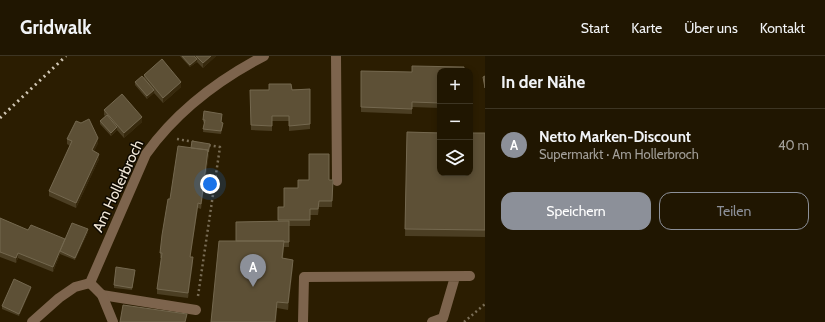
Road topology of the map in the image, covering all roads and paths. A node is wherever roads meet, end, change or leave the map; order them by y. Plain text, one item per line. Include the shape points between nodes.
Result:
1 (264, 56) edge
2 (336, 56) edge
3 (159, 136) junction
4 (197, 143) edge
5 (204, 144) edge
6 (337, 181) dead end
7 (470, 276) dead end
8 (455, 277) junction
9 (90, 283) junction
10 (102, 295) junction
11 (485, 304) edge
12 (196, 310) joint
13 (32, 322) edge
14 (113, 322) edge
15 (303, 322) edge
16 (432, 322) edge
17 (464, 322) edge

1 - 3 street, Am Hollerbroch via 214,86
2 - 6 street
3 - 4 path
3 - 9 street, Am Hollerbroch via 146,154
5 - 12 path via 220,147
7 - 8 street
8 - 15 street via 304,277
8 - 16 street via 443,318
9 - 10 street
9 - 13 street via 75,287
10 - 12 street
10 - 14 street
11 - 17 path

